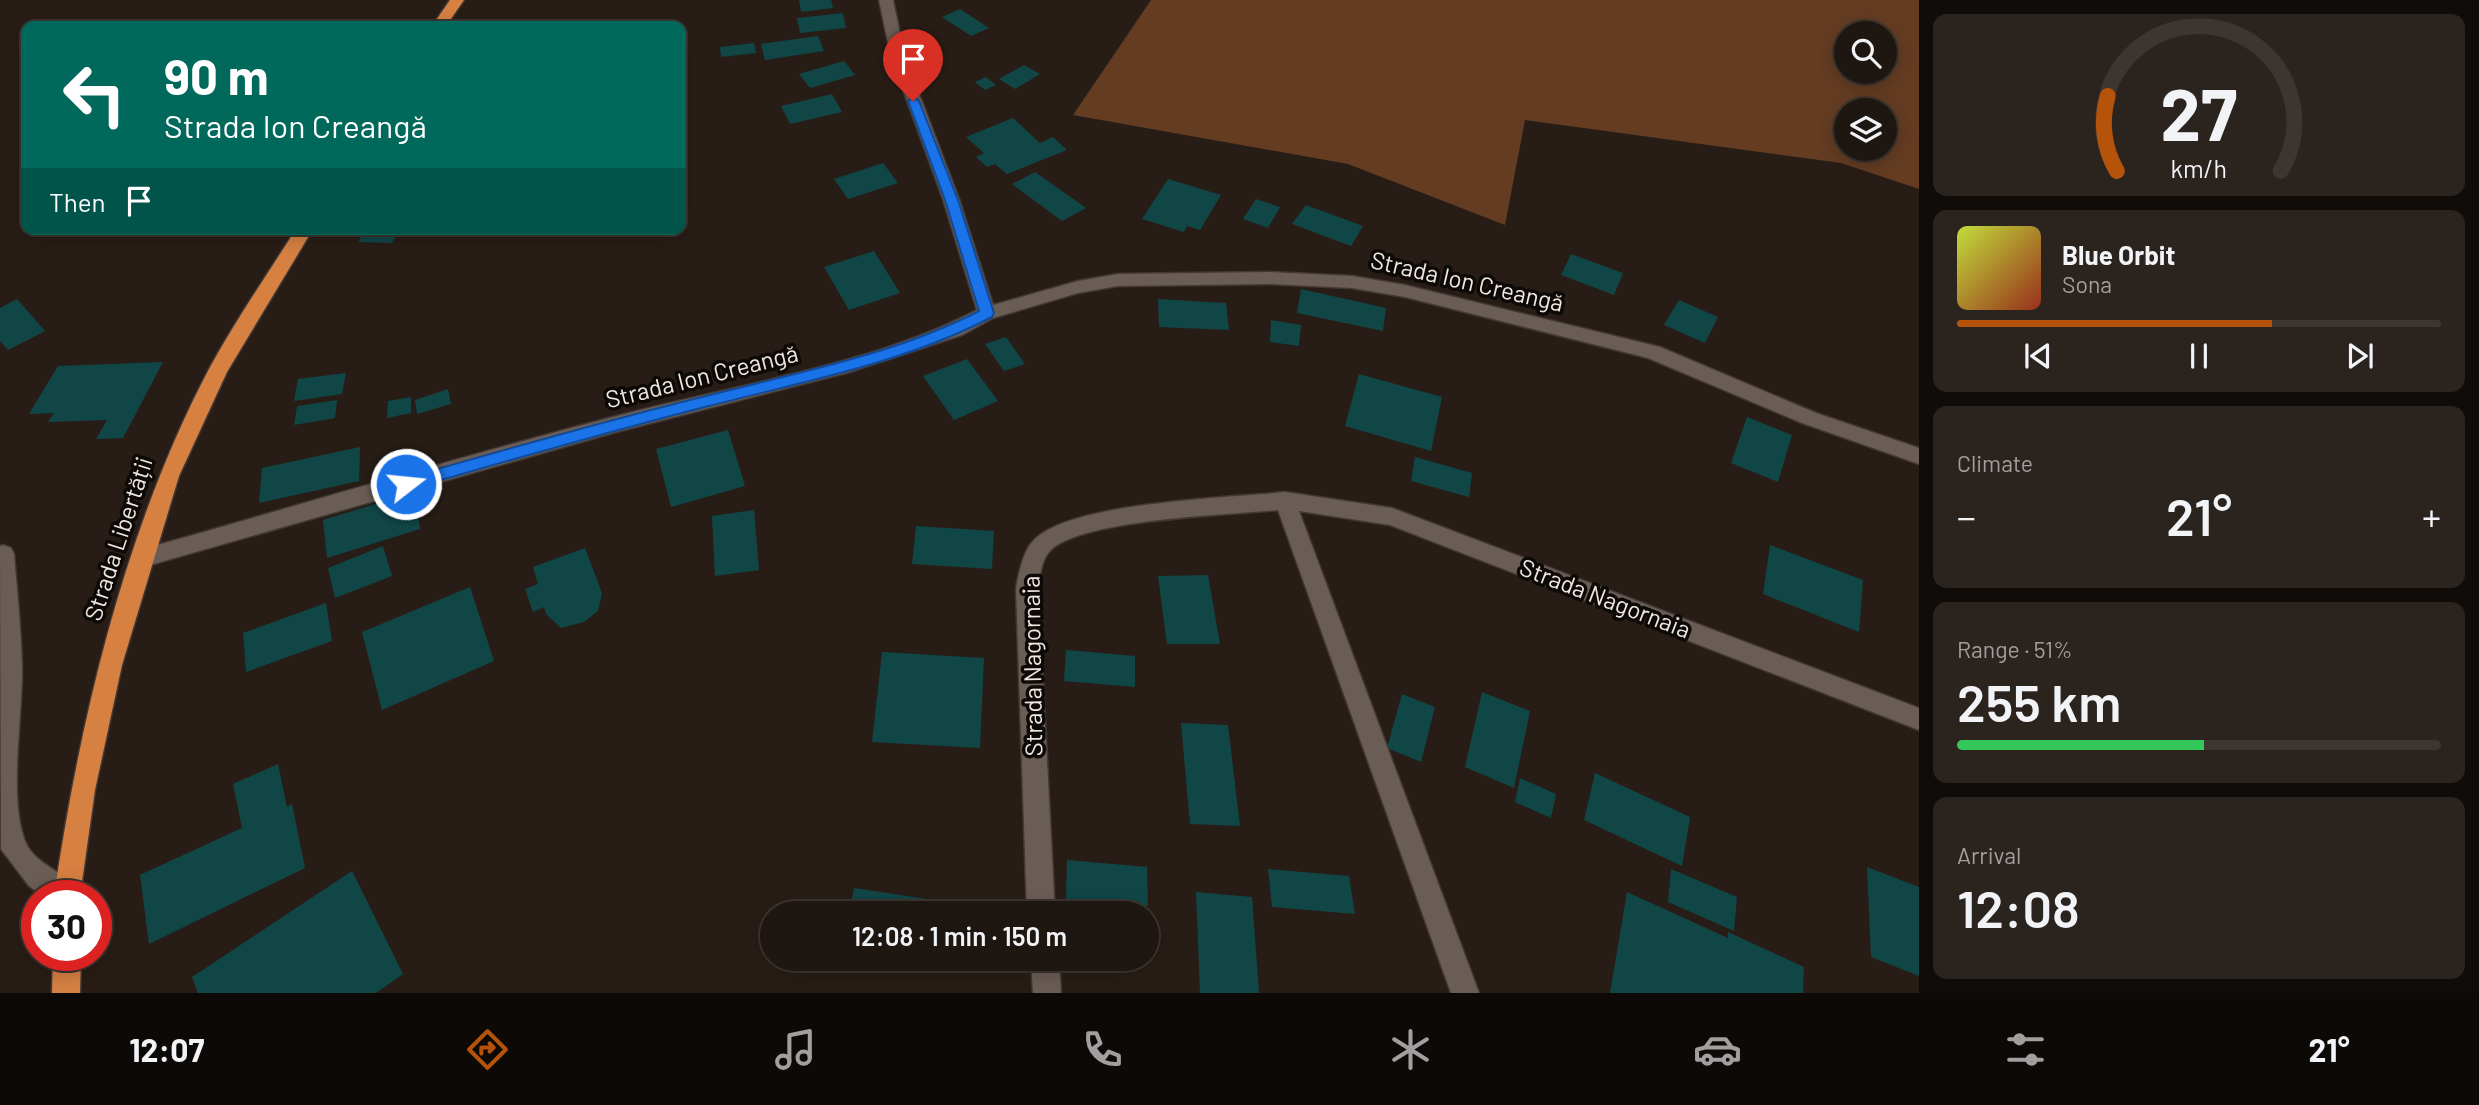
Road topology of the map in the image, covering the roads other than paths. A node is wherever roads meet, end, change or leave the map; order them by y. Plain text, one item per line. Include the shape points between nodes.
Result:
1 (457, 0) edge
2 (886, 0) edge
3 (442, 21) edge
4 (301, 235) edge
5 (987, 313) junction
6 (1919, 456) edge
7 (1285, 501) junction
8 (3, 554) dead end
9 (144, 558) junction
10 (1919, 719) edge
11 (43, 880) edge
12 (70, 880) edge
13 (1040, 901) edge
14 (66, 971) edge
15 (1046, 971) edge
16 (66, 993) edge
17 (1048, 993) edge
18 (1465, 993) edge

1 - 3 highway
2 - 5 street via 898,57
4 - 9 highway, Strada Libertății via 239,332 196,415 169,476
5 - 6 street, Strada Ion Creangă via 1118,280 1352,282 1478,307 1653,352 1809,418
5 - 9 street, Strada Ion Creangă via 955,330 846,366 616,424
7 - 10 street, Strada Nagornaia via 1392,517
7 - 13 street, Strada Nagornaia via 1097,520 1060,533 1041,546 1027,588
7 - 18 street
8 - 11 street via 10,666 6,809 14,849
9 - 12 highway, Strada Libertății via 92,741
14 - 16 highway
15 - 17 street

